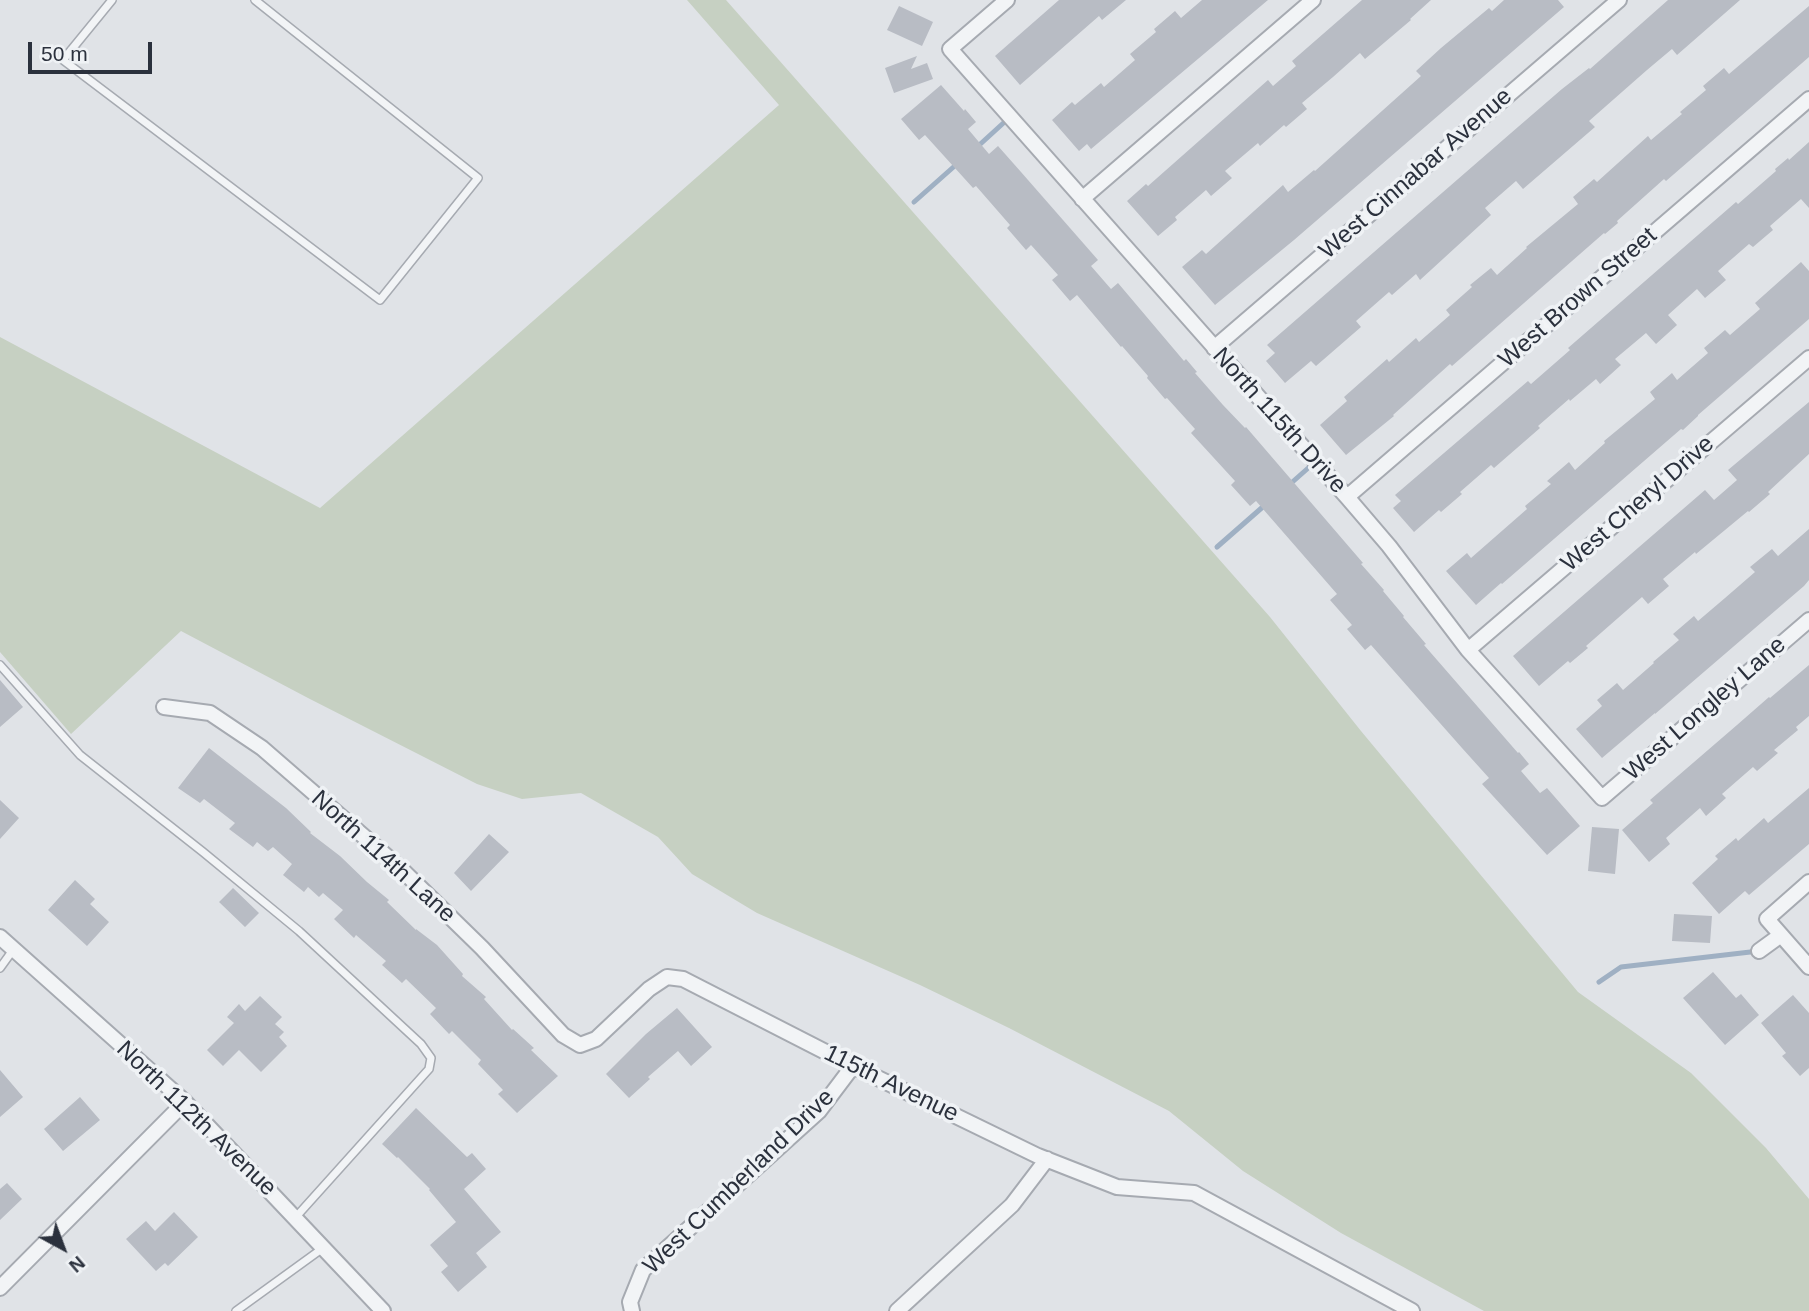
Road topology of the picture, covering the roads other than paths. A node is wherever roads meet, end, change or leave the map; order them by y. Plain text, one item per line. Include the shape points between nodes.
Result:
1 (113, 0) edge
2 (255, 0) edge
3 (1007, 0) edge
4 (1313, 0) edge
5 (1619, 0) edge
6 (1809, 99) edge
7 (1082, 199) junction
8 (1214, 348) junction
9 (1809, 358) edge
10 (1347, 497) junction
11 (1809, 620) edge
12 (1468, 650) junction
13 (0, 665) edge
14 (164, 707) dead end
15 (1602, 798) joint
16 (1809, 882) edge
17 (1781, 934) junction
18 (0, 937) edge
19 (13, 950) junction
20 (1759, 951) dead end
21 (1809, 967) edge
22 (0, 968) edge
23 (667, 977) joint
24 (853, 1066) junction
25 (185, 1102) junction
26 (1047, 1159) junction
27 (295, 1218) junction
28 (323, 1248) junction
29 (0, 1288) edge
30 (631, 1306) edge
31 (236, 1311) edge
32 (383, 1311) edge
33 (897, 1311) edge
34 (1412, 1311) edge

1 - 2 lane via 63,60 380,300 478,178
3 - 7 street, North 115th Drive via 950,49
4 - 7 street
5 - 8 street, West Cinnabar Avenue
6 - 10 street, West Brown Street
7 - 8 street, North 115th Drive
8 - 10 street, North 115th Drive
9 - 12 street, West Cheryl Drive
10 - 12 street, North 115th Drive
11 - 15 street, West Longley Lane
12 - 15 street, North 115th Drive
13 - 27 lane via 79,755 299,931 431,1058 429,1069
14 - 23 street, North 114th Lane via 210,713 262,748 399,866 563,1035 580,1045 596,1039
16 - 17 street via 1767,919
17 - 20 street
17 - 21 street
18 - 19 street, North 112th Avenue
19 - 22 lane
19 - 25 street, North 112th Avenue
23 - 24 street, 115th Avenue via 682,979
24 - 26 street, 115th Avenue
24 - 30 street, West Cumberland Drive via 819,1111 643,1270
25 - 27 street, North 112th Avenue
25 - 29 street
26 - 33 street via 1012,1205
26 - 34 street, 115th Avenue via 1117,1187 1194,1193
27 - 28 street, North 112th Avenue
28 - 31 lane
28 - 32 street, North 112th Avenue

